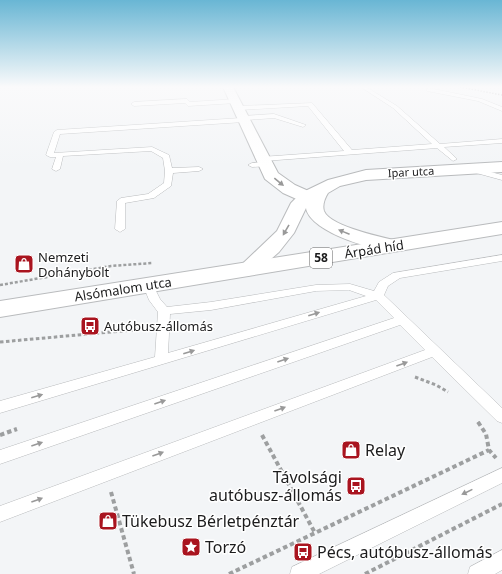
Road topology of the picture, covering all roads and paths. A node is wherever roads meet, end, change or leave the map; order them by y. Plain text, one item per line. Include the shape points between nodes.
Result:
1 (225, 114) edge
2 (242, 114) edge
3 (256, 114) edge
4 (318, 114) edge
5 (402, 114) edge
6 (304, 125) dead end
7 (502, 141) edge
8 (437, 146) junction
9 (350, 153) junction
10 (60, 154) junction
11 (453, 159) dead end
12 (261, 163) junction
13 (502, 167) edge
14 (56, 169) dead end
15 (199, 169) dead end
16 (471, 169) junction
17 (169, 171) junction
18 (502, 178) edge
19 (314, 193) junction
20 (502, 228) edge
21 (120, 229) dead end
22 (395, 246) junction
23 (502, 258) edge
24 (156, 262) dead end
25 (247, 270) junction
26 (0, 285) edge
27 (148, 285) junction
28 (378, 296) junction
29 (0, 309) edge
30 (164, 311) junction
31 (402, 320) junction
32 (435, 351) junction
33 (161, 361) junction
34 (0, 407) edge
35 (502, 417) edge
36 (261, 435) dead end
37 (488, 450) dead end
38 (0, 456) edge
39 (502, 475) edge
40 (110, 490) dead end
41 (502, 504) edge
42 (0, 514) edge
43 (314, 533) junction
44 (502, 559) edge
45 (134, 574) edge
46 (229, 574) edge
47 (299, 574) edge
48 (366, 574) edge
49 (477, 574) edge

1 - 10 lane via 57,132 50,155
2 - 12 street
3 - 6 lane
4 - 9 lane
5 - 8 lane
7 - 8 lane
8 - 9 lane
8 - 11 lane
9 - 12 lane
10 - 14 lane
10 - 17 lane via 152,149 166,157
12 -> 19 street via 282,185
13 - 16 street, Ipar utca
15 - 17 lane
16 - 18 lane
16 - 19 street, Ipar utca via 366,175 347,178
17 - 21 lane via 168,184 152,196 121,201
22 -> 19 street via 356,237 319,218 315,212
19 -> 25 street via 298,207 284,233 272,248
20 - 22 street, Árpád híd / 58
22 - 25 street, Árpád híd / 58
23 - 28 lane via 397,275 383,284
24 - 26 path via 111,266
25 - 27 street, Alsómalom utca / 58
27 - 29 street, Alsómalom utca / 58
27 - 30 lane
28 - 30 lane via 350,287 316,288 211,306
28 - 31 lane
33 -> 28 lane
30 - 33 lane
31 - 32 lane
38 -> 31 lane
32 - 35 lane
42 -> 32 lane
34 -> 33 lane
36 - 43 path
37 - 43 path
39 -> 47 lane
40 - 45 path
41 - 48 path
43 - 46 path
44 - 49 lane

